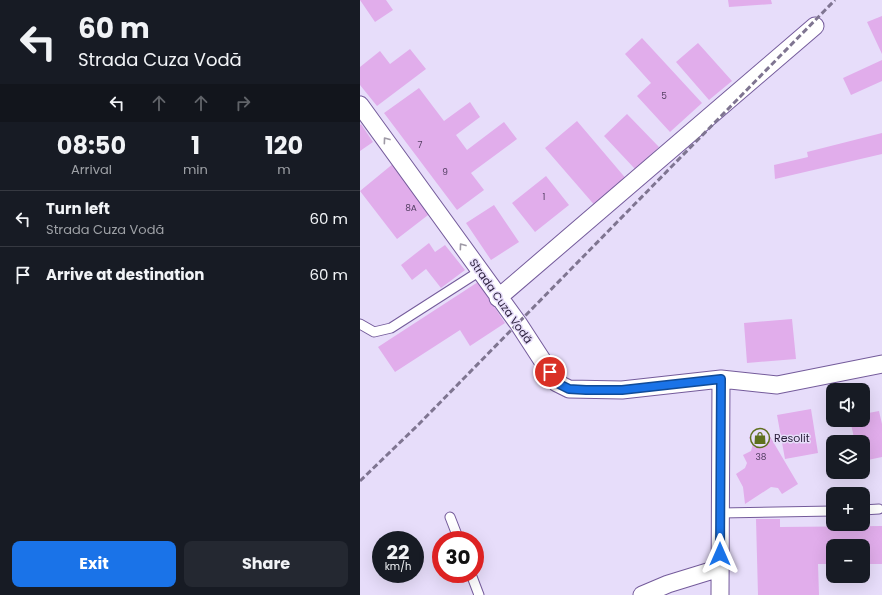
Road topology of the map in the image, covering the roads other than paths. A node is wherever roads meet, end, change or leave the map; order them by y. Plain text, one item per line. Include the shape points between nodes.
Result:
1 (815, 26) dead end
2 (360, 105) edge
3 (480, 271) junction
4 (498, 298) junction
5 (360, 324) edge
6 (882, 364) edge
7 (721, 379) junction
8 (870, 510) edge
9 (878, 510) dead end
10 (826, 511) edge
11 (720, 513) junction
12 (450, 517) dead end
13 (455, 531) edge
14 (720, 568) junction
15 (474, 583) edge
16 (479, 595) edge
17 (642, 595) edge
18 (720, 595) edge

1 - 4 street
3 -> 2 street, Strada Cuza Vodă
3 - 4 street, Strada Cuza Vodă
3 - 5 lane via 392,328 374,332
4 - 7 street, Strada Cuza Vodă via 557,383 569,389 622,390
6 - 7 street, Strada Cuza Vodă via 777,385
7 - 11 street
8 - 9 lane
10 - 11 lane
11 - 14 street
12 - 13 lane
14 - 17 street
14 - 18 street
15 - 16 lane

